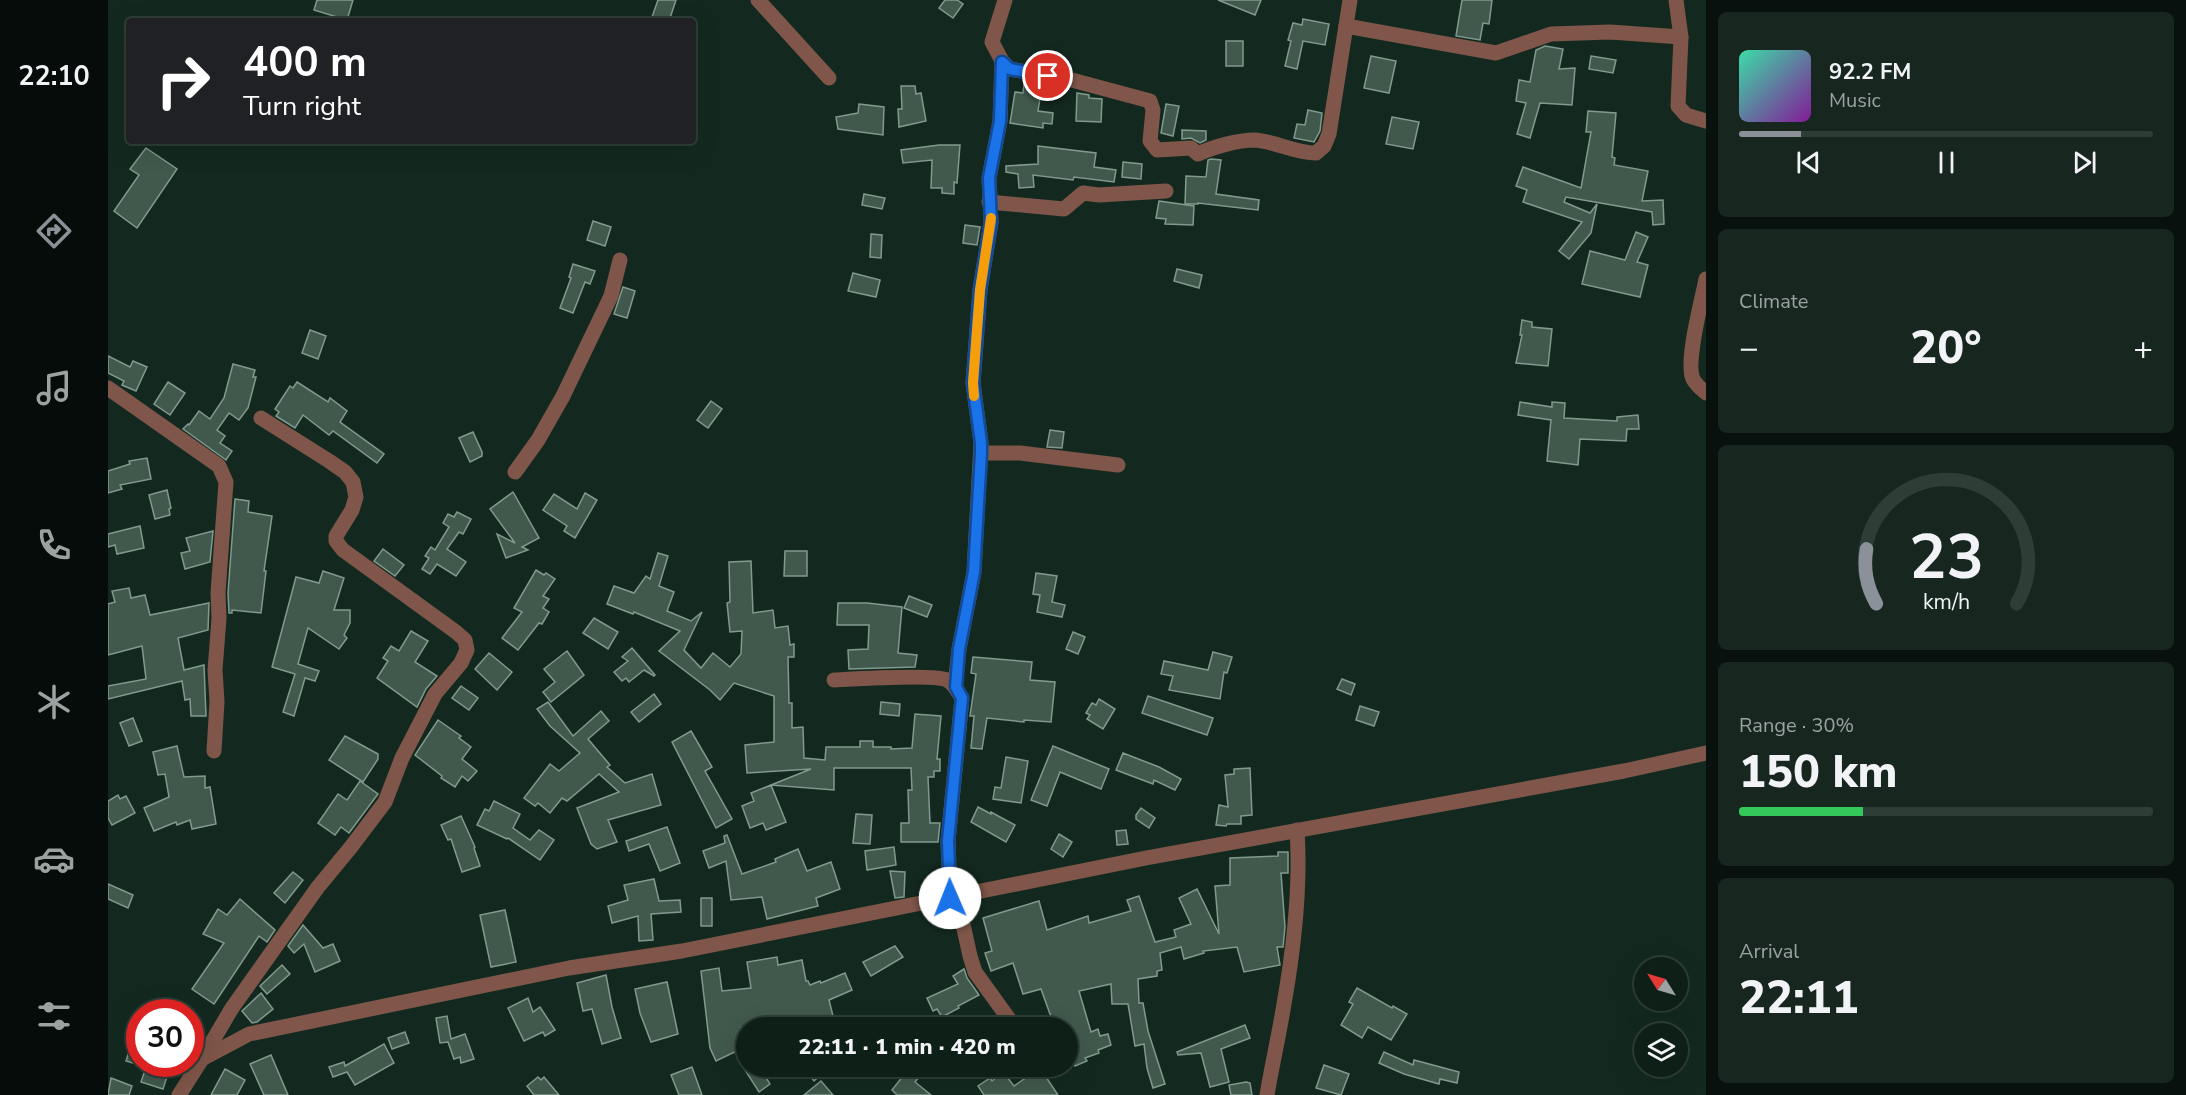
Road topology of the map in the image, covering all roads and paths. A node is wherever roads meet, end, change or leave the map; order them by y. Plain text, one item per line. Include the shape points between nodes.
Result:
1 (758, 0) edge
2 (1005, 0) edge
3 (1350, 0) edge
4 (1676, 0) edge
5 (1346, 26) junction
6 (1681, 37) junction
7 (1002, 62) junction
8 (829, 78) dead end
9 (1706, 121) edge
10 (1166, 191) dead end
11 (989, 202) junction
12 (620, 260) dead end
13 (1706, 279) edge
14 (108, 388) edge
15 (1706, 393) edge
16 (261, 418) dead end
17 (981, 453) junction
18 (1118, 465) dead end
19 (514, 472) dead end
20 (834, 680) dead end
21 (956, 687) junction
22 (214, 751) dead end
23 (1706, 753) edge
24 (1297, 830) junction
25 (953, 898) junction
26 (1008, 1017) edge
27 (204, 1056) edge
28 (204, 1058) edge
29 (190, 1077) edge
30 (179, 1095) edge
31 (1267, 1095) edge

1 - 8 street
2 - 7 street via 992,42
3 - 5 street
4 - 6 street
5 - 6 street via 1496,53 1551,34 1610,32
5 - 7 street via 1329,134 1316,153 1254,140 1212,147 1198,154 1191,148 1157,150 1150,141 1150,101 1068,79 1010,69
6 - 9 street via 1678,106 1686,115
7 - 11 street via 1000,121 989,178
10 - 11 street via 1083,193 1064,209
11 - 17 street via 991,222 980,290 973,383
12 - 19 street via 611,296 564,396
13 - 15 street via 1691,368 1695,383
14 - 22 street via 219,466 226,482 218,593
16 - 27 street via 349,477 356,497 336,541 456,632 465,640 467,650 435,694 402,758 385,802 238,999
17 - 18 street via 1020,453
17 - 21 street via 974,572
20 - 21 street via 928,678 946,680
21 - 25 street via 962,698 948,841
23 - 24 street
24 - 25 street
24 - 31 street via 1299,869 1292,947
25 - 26 street via 975,972
25 - 28 street via 681,951 569,968 294,1024 249,1034
29 - 30 street

